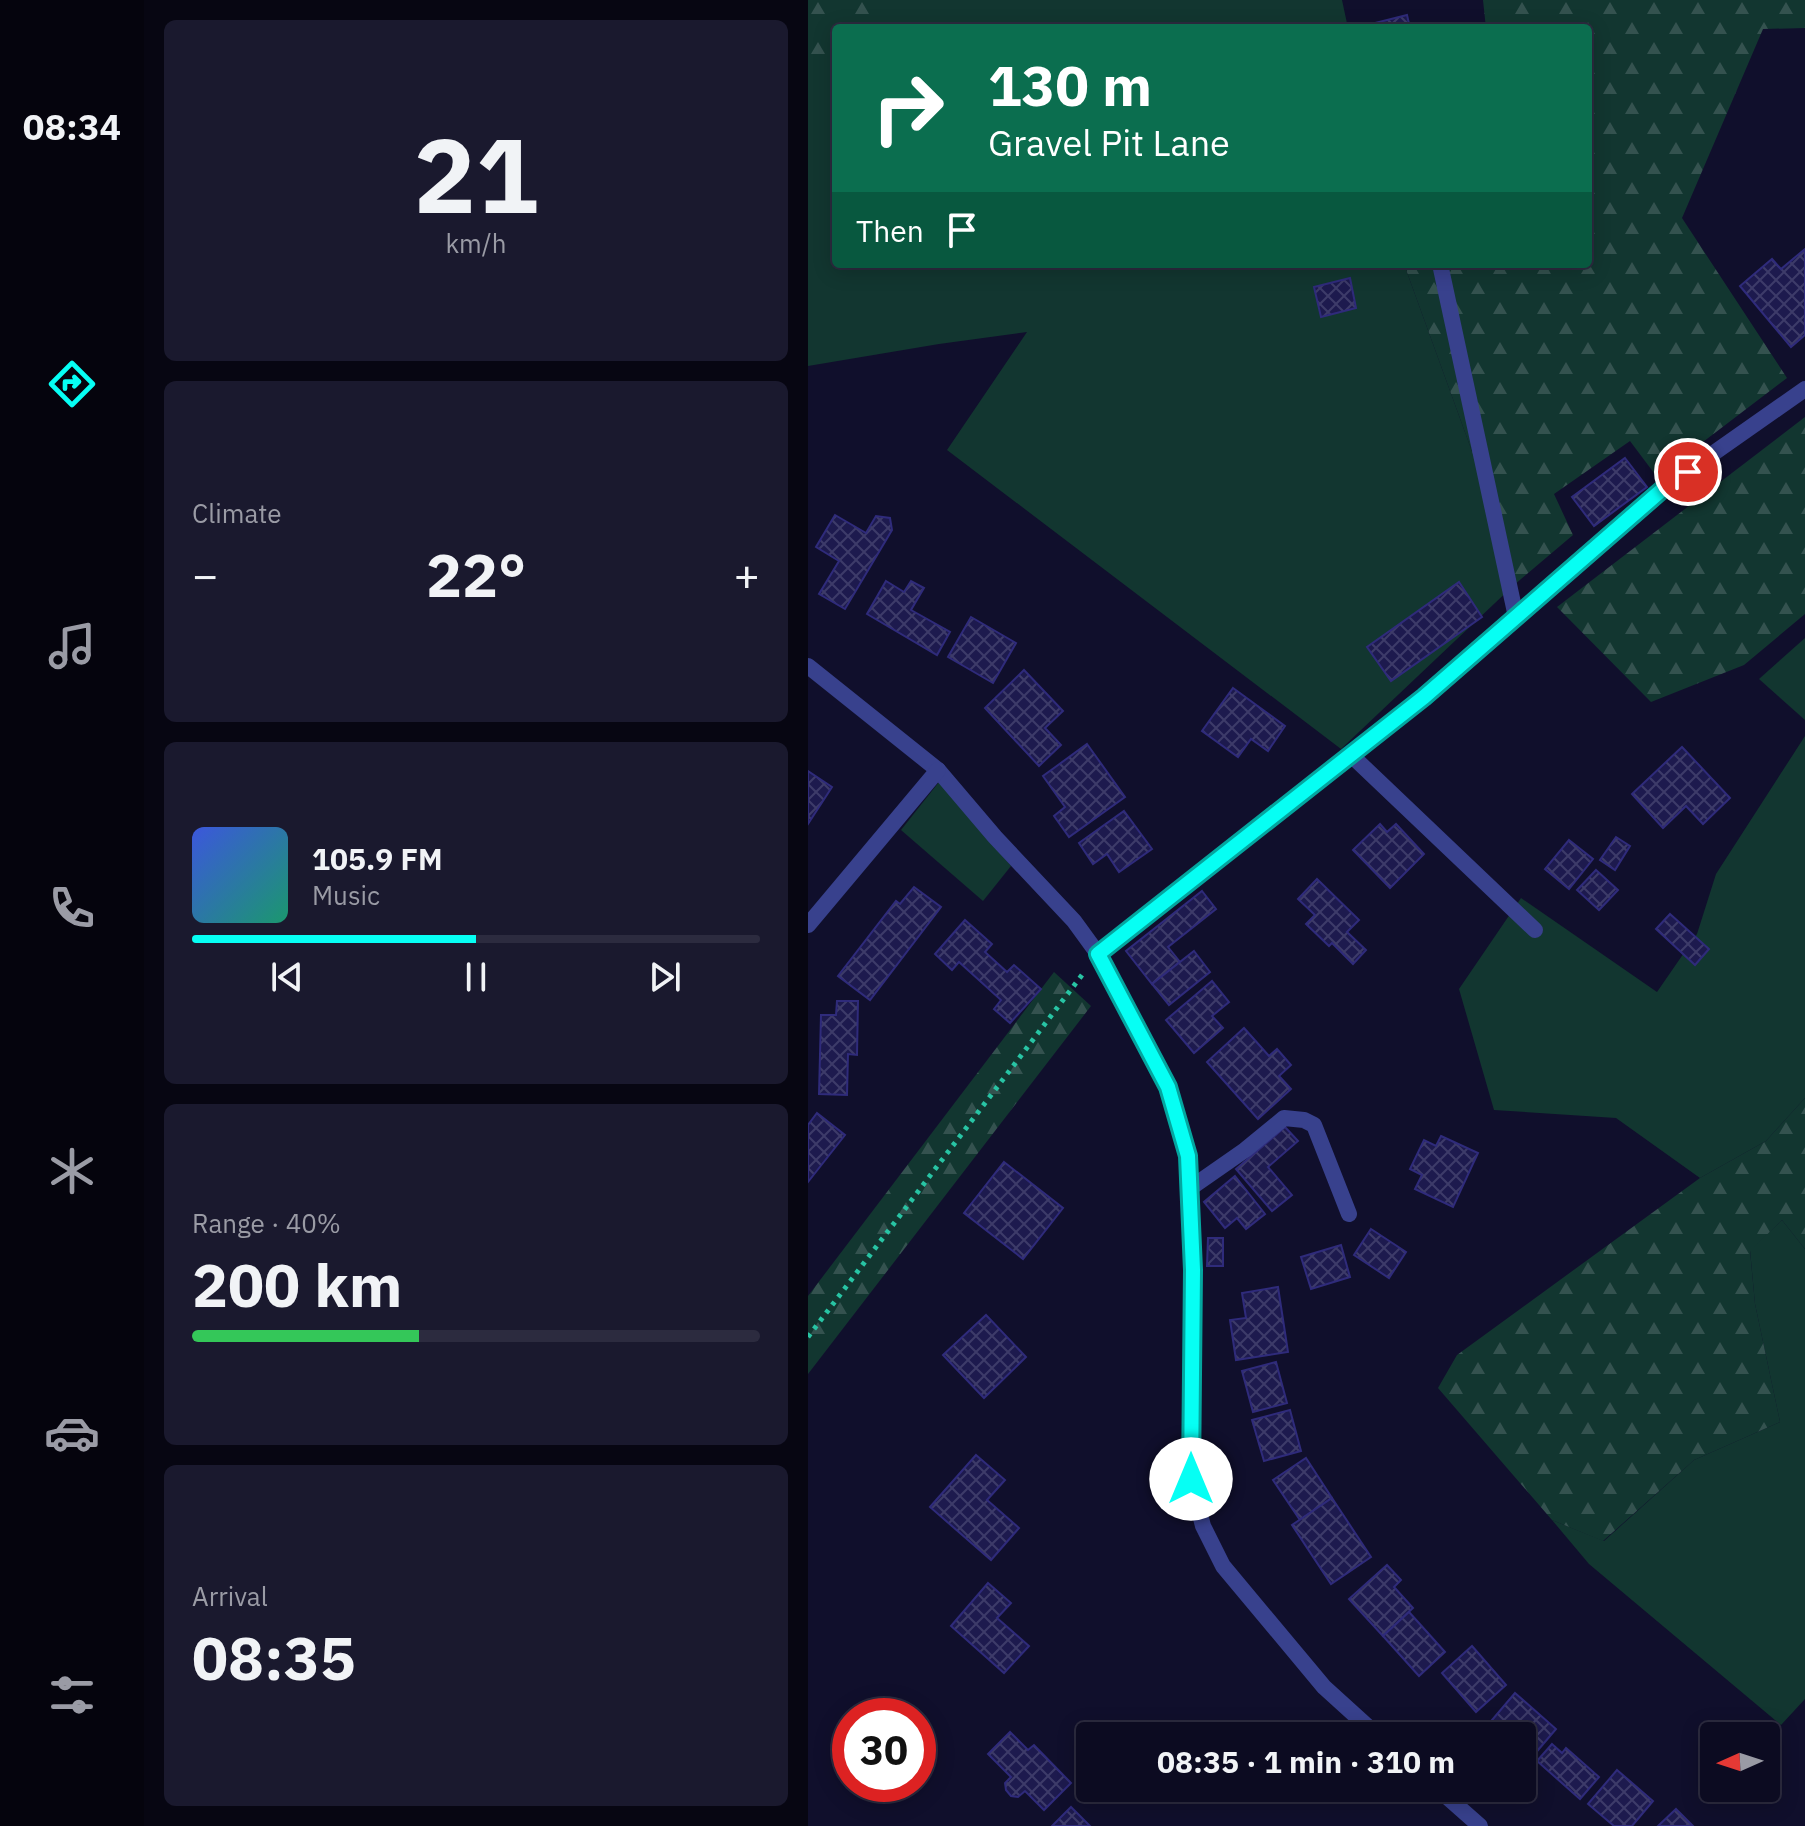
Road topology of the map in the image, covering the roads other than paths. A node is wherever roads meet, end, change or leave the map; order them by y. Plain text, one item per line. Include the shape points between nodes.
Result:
1 (1441, 268) edge
2 (1805, 389) edge
3 (1516, 617) junction
4 (808, 666) edge
5 (1350, 754) junction
6 (938, 770) junction
7 (808, 925) edge
8 (1535, 930) dead end
9 (1098, 954) junction
10 (1189, 1189) junction
11 (1349, 1214) dead end
12 (1363, 1722) edge
13 (1453, 1802) edge
14 (1480, 1826) edge

1 - 3 street
2 - 3 street via 1664,488
3 - 5 street
4 - 6 street
5 - 8 street
5 - 9 street
6 - 7 street
6 - 9 street
9 - 10 street via 1168,1087 1188,1156
10 - 11 street via 1292,1117 1314,1125
10 - 12 street via 1191,1479 1203,1526 1223,1566 1324,1687
13 - 14 street

